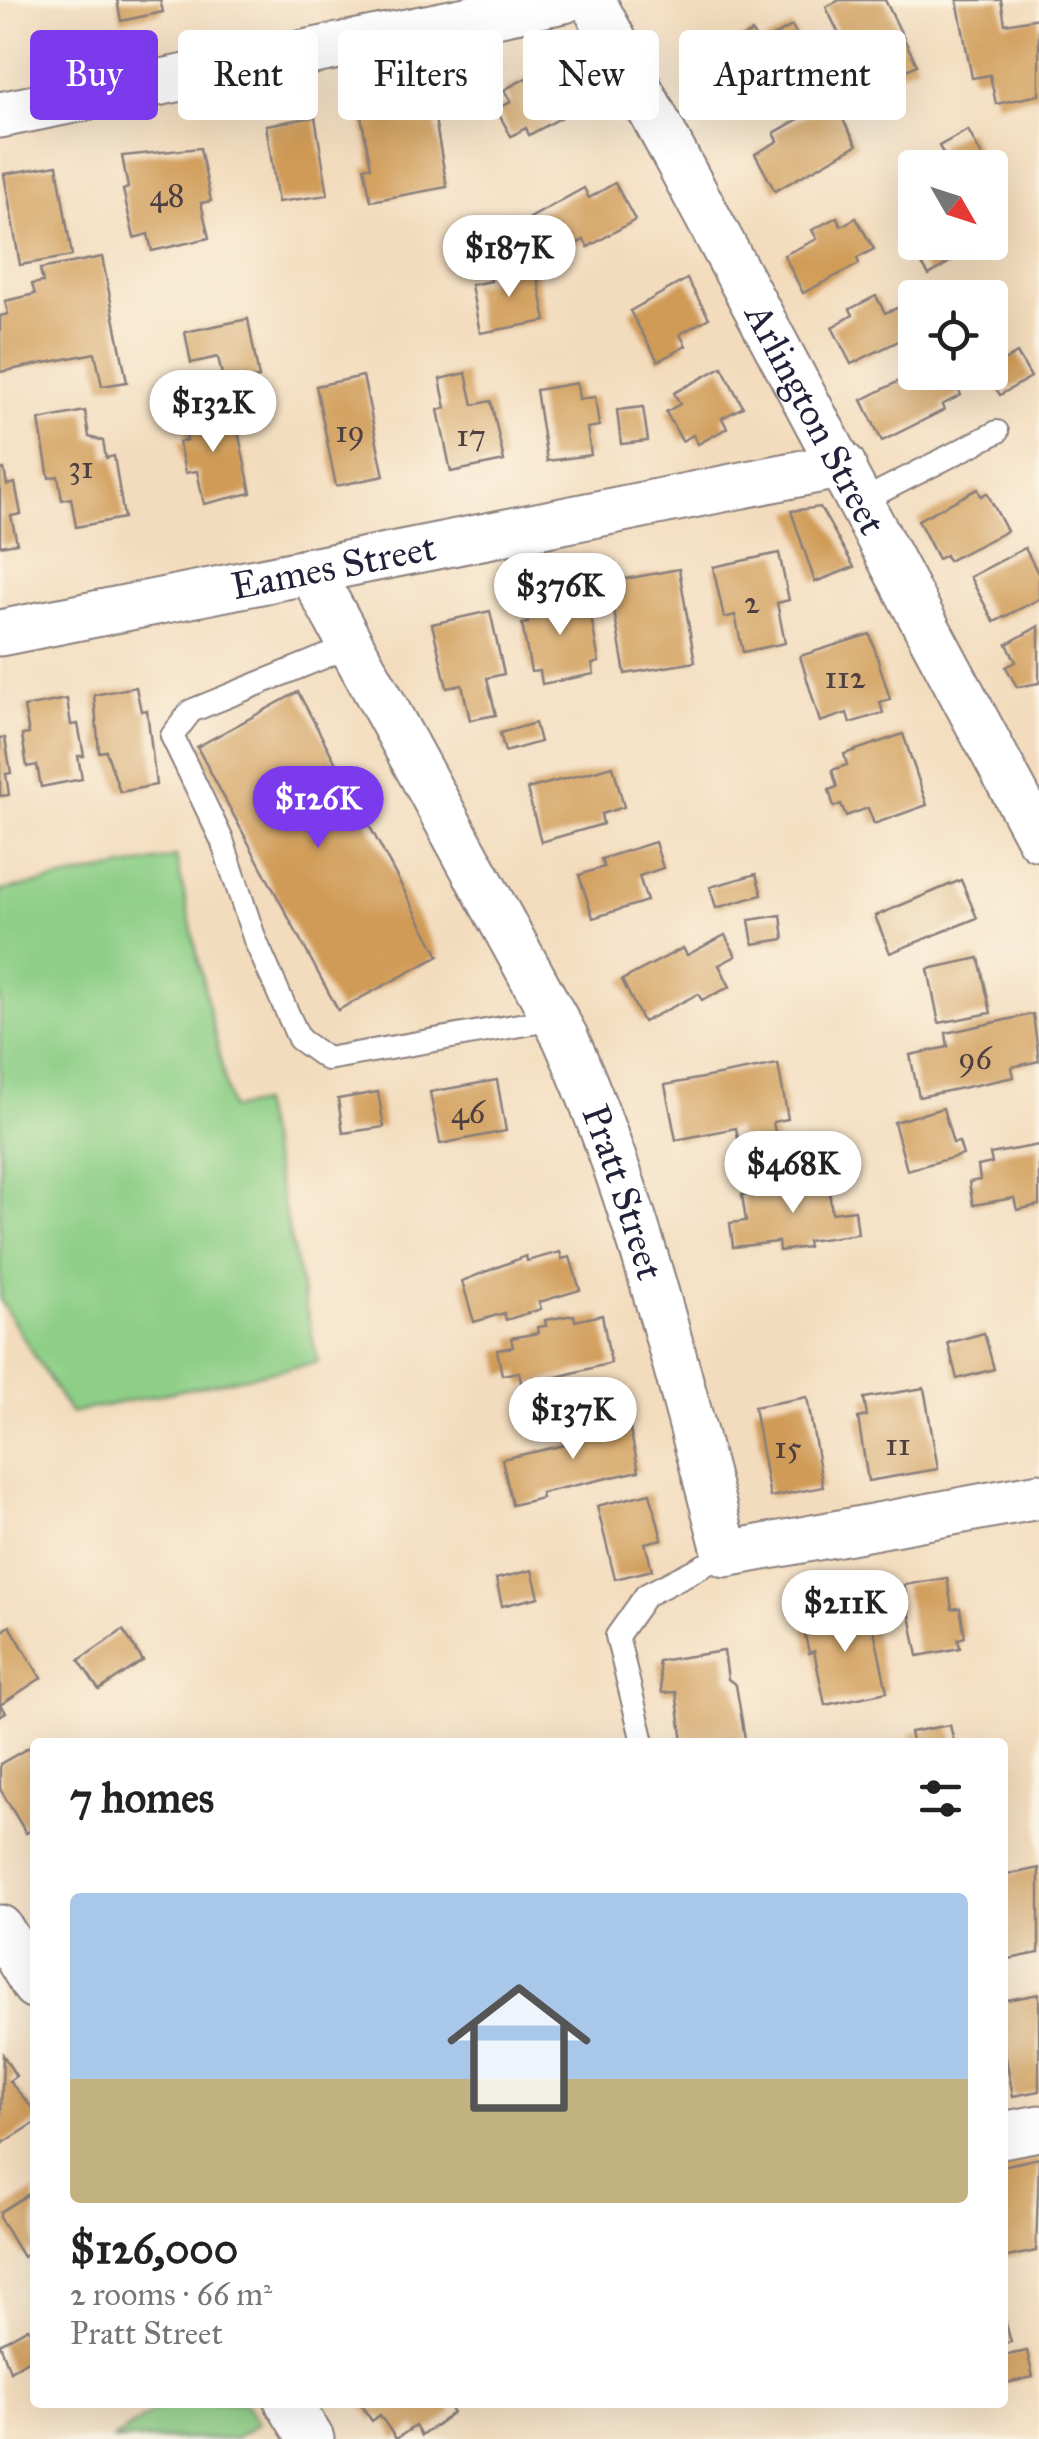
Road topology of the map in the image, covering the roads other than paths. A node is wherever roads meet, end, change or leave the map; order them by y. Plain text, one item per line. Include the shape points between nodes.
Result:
1 (564, 0) edge
2 (592, 0) edge
3 (0, 115) edge
4 (997, 432) dead end
5 (852, 483) junction
6 (310, 570) junction
7 (0, 632) edge
8 (351, 646) junction
9 (1039, 838) edge
10 (554, 1018) junction
11 (1039, 1496) edge
12 (726, 1554) junction
13 (641, 1738) edge
14 (0, 1928) edge
15 (30, 1978) edge
16 (1039, 2128) edge
17 (1008, 2135) edge
18 (292, 2408) edge
19 (311, 2439) edge

1 - 3 street
2 - 5 street, Arlington Street
4 - 5 lane
5 - 6 street, Eames Street
5 - 9 street, Arlington Street
6 - 7 street, Eames Street
6 - 8 street, Pratt Street
8 - 10 street, Pratt Street
8 - 10 lane via 191,710 172,736 222,840 254,940 299,1039 326,1059
10 - 12 street, Pratt Street via 636,1219
11 - 12 street
12 - 13 lane via 646,1595 617,1636
14 - 15 street
16 - 17 street
18 - 19 street

